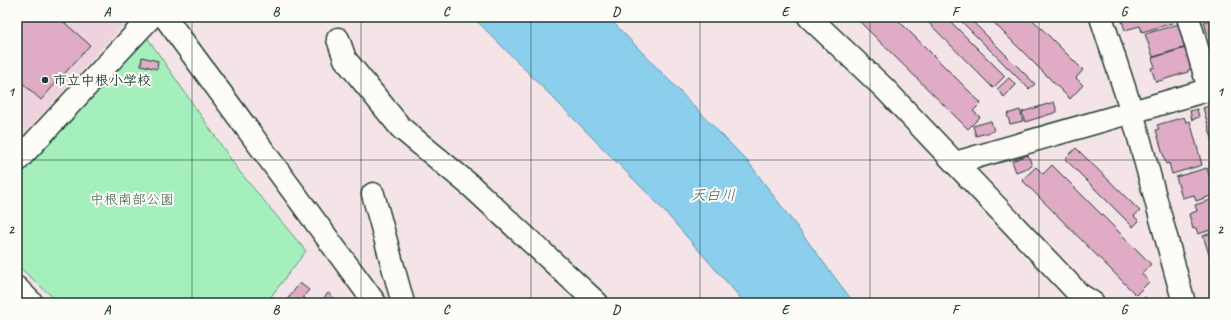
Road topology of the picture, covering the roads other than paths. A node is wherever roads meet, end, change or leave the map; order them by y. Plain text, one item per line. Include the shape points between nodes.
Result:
1 (151, 17) edge
2 (165, 17) edge
3 (809, 17) edge
4 (1101, 17) edge
5 (1188, 17) edge
6 (338, 39) dead end
7 (1211, 89) edge
8 (1132, 112) junction
9 (17, 161) edge
10 (955, 163) junction
11 (373, 194) dead end
12 (17, 288) edge
13 (32, 303) edge
14 (375, 303) edge
15 (403, 303) edge
16 (598, 303) edge
17 (1092, 303) edge
18 (1184, 303) edge

1 - 9 street
2 - 14 street
3 - 10 street via 885,89
4 - 8 street
5 - 7 street
6 - 16 street via 346,58 402,128 471,186
7 - 8 street
8 - 10 street
8 - 18 street
10 - 17 street via 1079,294
11 - 15 street
12 - 13 street

